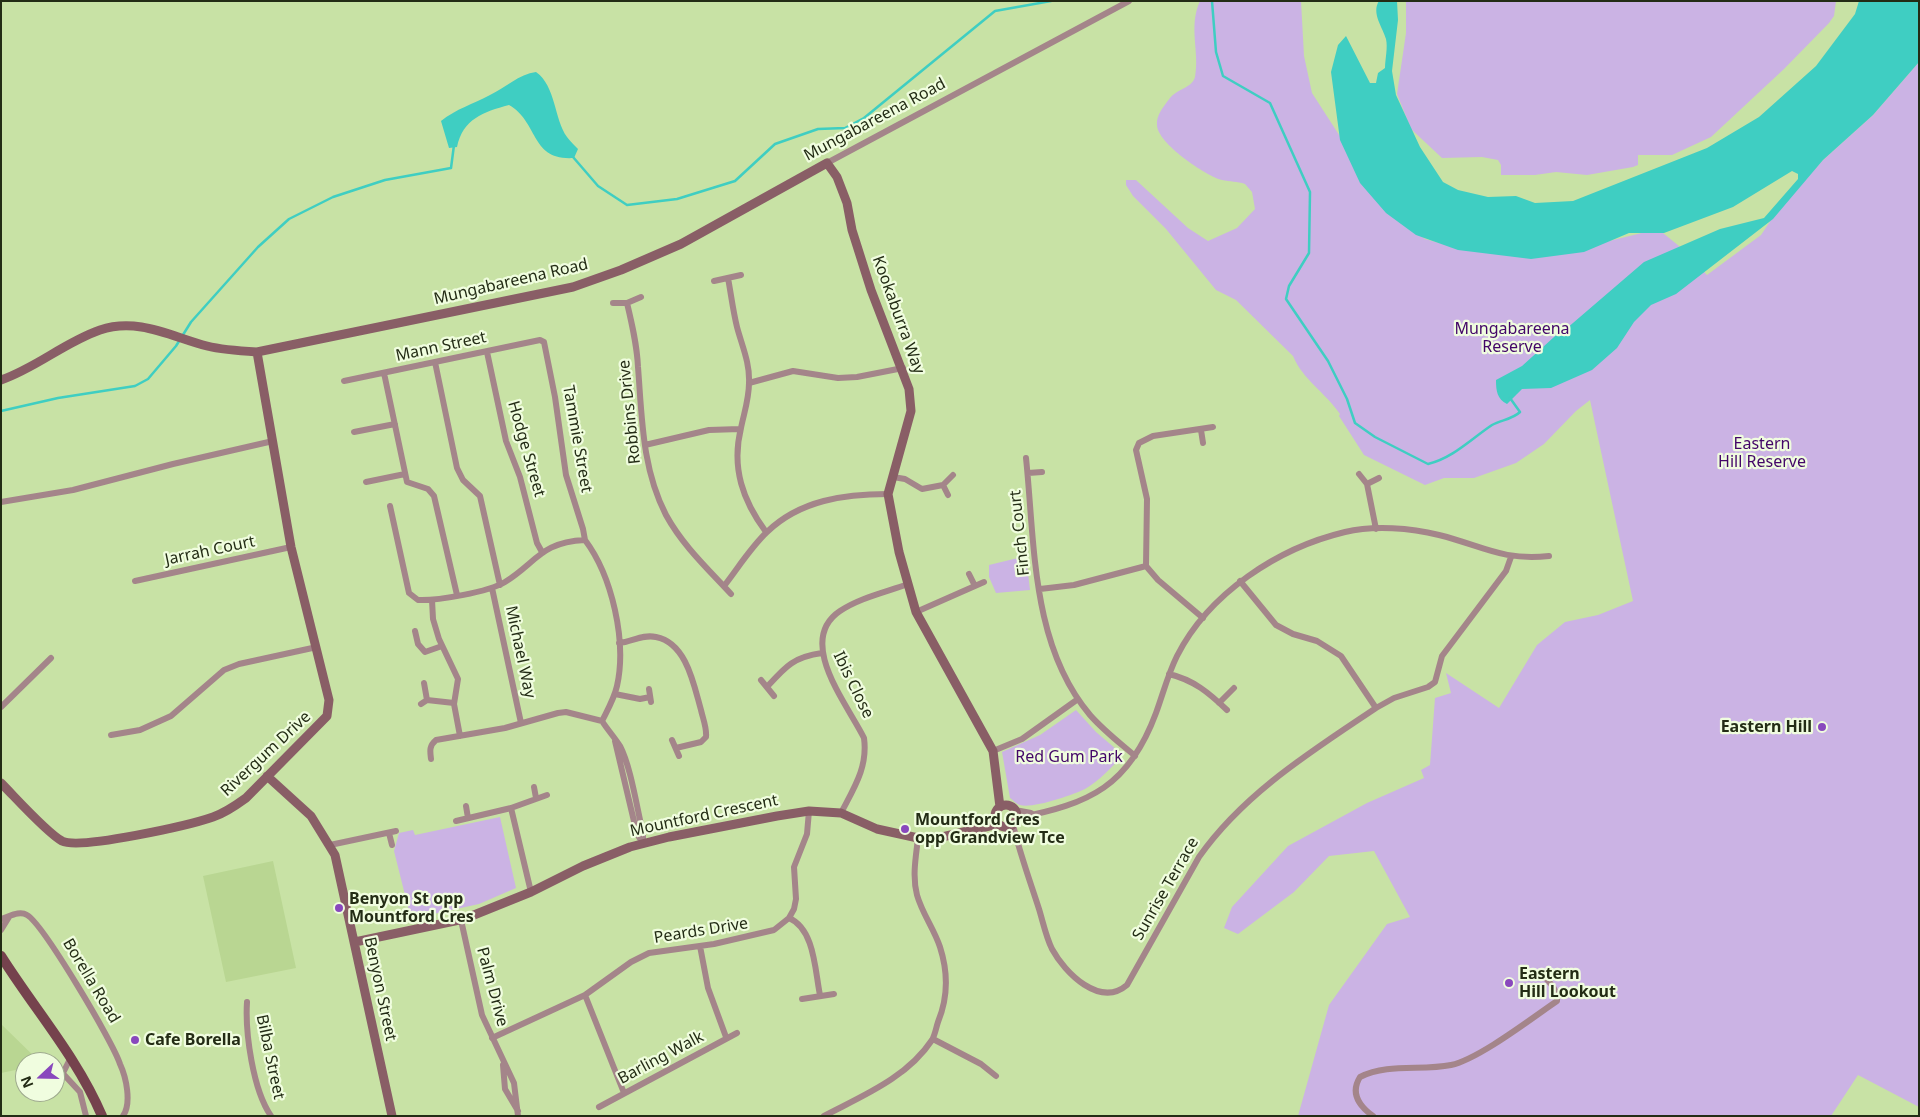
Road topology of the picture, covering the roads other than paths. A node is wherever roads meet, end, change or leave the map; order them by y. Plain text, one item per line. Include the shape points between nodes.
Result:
1 (1129, 1) edge
2 (827, 163) junction
3 (741, 275) dead end
4 (728, 278) junction
5 (714, 281) dead end
6 (641, 296) dead end
7 (613, 303) dead end
8 (627, 303) junction
9 (544, 342) joint
10 (256, 352) junction
11 (487, 352) junction
12 (435, 362) junction
13 (903, 368) junction
14 (384, 373) junction
15 (1, 380) edge
16 (344, 381) dead end
17 (749, 383) junction
18 (395, 424) junction
19 (1213, 427) dead end
20 (740, 429) junction
21 (1200, 430) junction
22 (354, 432) dead end
23 (273, 442) junction
24 (1203, 443) dead end
25 (645, 445) junction
26 (1026, 458) dead end
27 (1042, 472) dead end
28 (1028, 473) junction
29 (405, 474) junction
30 (1359, 474) dead end
31 (952, 476) dead end
32 (893, 477) junction
33 (1378, 478) dead end
34 (366, 482) dead end
35 (1367, 484) junction
36 (943, 486) junction
37 (888, 494) junction
38 (948, 495) dead end
39 (1, 502) edge
40 (390, 506) dead end
41 (1376, 529) junction
42 (766, 532) junction
43 (585, 540) junction
44 (292, 547) junction
45 (542, 552) junction
46 (1549, 556) dead end
47 (1511, 557) junction
48 (1146, 566) junction
49 (969, 574) dead end
50 (135, 581) dead end
51 (1240, 581) junction
52 (984, 582) dead end
53 (908, 584) junction
54 (500, 585) junction
55 (724, 586) junction
56 (975, 586) junction
57 (492, 588) junction
58 (1040, 589) junction
59 (732, 594) dead end
60 (457, 595) junction
61 (432, 600) junction
62 (916, 612) junction
63 (1203, 618) junction
64 (415, 631) dead end
65 (618, 643) junction
66 (442, 646) junction
67 (317, 647) junction
68 (822, 653) junction
69 (51, 658) dead end
70 (1169, 674) junction
71 (761, 680) dead end
72 (424, 683) dead end
73 (767, 687) junction
74 (1234, 688) dead end
75 (649, 689) dead end
76 (615, 694) junction
77 (774, 696) dead end
78 (1078, 699) junction
79 (427, 700) junction
80 (454, 703) junction
81 (1220, 703) junction
82 (421, 704) dead end
83 (1, 707) edge
84 (1376, 708) junction
85 (1227, 710) dead end
86 (602, 721) junction
87 (521, 723) junction
88 (111, 735) dead end
89 (460, 736) junction
90 (672, 740) dead end
91 (676, 748) junction
92 (993, 751) junction
93 (679, 756) dead end
94 (1135, 756) junction
95 (431, 759) dead end
96 (266, 776) junction
97 (1, 783) edge
98 (534, 787) dead end
99 (547, 795) dead end
100 (536, 798) junction
101 (466, 806) dead end
102 (511, 808) junction
103 (809, 811) junction
104 (841, 813) junction
105 (1007, 817) junction
106 (468, 818) junction
107 (456, 821) dead end
108 (918, 838) junction
109 (643, 844) junction
110 (330, 845) junction
111 (392, 845) dead end
112 (531, 892) junction
113 (9, 917) junction
114 (790, 918) junction
115 (1, 919) edge
116 (461, 920) junction
117 (1, 930) edge
118 (355, 942) junction
119 (700, 946) junction
120 (1, 956) edge
121 (1, 971) edge
122 (1530, 975) dead end
123 (18, 984) junction
124 (834, 994) dead end
125 (585, 995) junction
126 (820, 995) junction
127 (802, 999) dead end
128 (246, 1002) dead end
129 (737, 1033) dead end
130 (726, 1037) junction
131 (492, 1038) junction
132 (933, 1039) junction
133 (71, 1057) junction
134 (502, 1059) junction
135 (65, 1069) edge
136 (65, 1075) edge
137 (996, 1076) dead end
138 (624, 1093) junction
139 (599, 1107) dead end
140 (518, 1113) edge
141 (86, 1116) edge
142 (102, 1116) edge
143 (123, 1116) edge
144 (271, 1116) edge
145 (392, 1116) edge
146 (824, 1116) edge
147 (1373, 1116) edge

1 - 2 street, Mungabareena Road
2 - 10 street, Mungabareena Road via 681,244 573,287
2 - 13 street, Kookaburra Way via 837,177 847,203 871,290
3 - 4 street
4 - 5 street
4 - 17 street
6 - 8 street
7 - 8 street
8 - 25 street, Robbins Drive via 635,339
9 - 11 street, Mann Street via 540,340
9 - 43 street, Tammie Street via 556,397 566,475
10 - 15 street, Mungabareena Road via 191,341 136,325 101,330
10 - 23 street, Rivergum Drive
11 - 12 street, Mann Street
11 - 45 street, Hodge Street via 506,441
12 - 14 street, Mann Street
12 - 54 street via 457,468 463,480 480,496
13 - 17 street via 838,378 793,371
13 - 32 street, Kookaburra Way via 911,411
14 - 16 street, Mann Street
14 - 18 street
17 - 20 street
18 - 22 street
18 - 29 street
19 - 21 street
20 - 25 street via 708,430
20 - 42 street via 737,473 746,501
21 - 24 street
21 - 48 street via 1153,436 1139,443 1136,450 1147,499
23 - 39 street via 73,490
23 - 44 street, Rivergum Drive
25 - 55 street, Robbins Drive via 652,480 666,516 686,546
26 - 28 street, Finch Court
27 - 28 street, Finch Court
28 - 58 street, Finch Court
29 - 34 street
29 - 60 street via 410,485 428,489 434,496
30 - 35 street
31 - 36 street
32 - 36 street via 905,479 922,489
32 - 37 street, Kookaburra Way
33 - 35 street
35 - 41 street
36 - 38 street
37 - 42 street via 845,495 817,503 782,519
37 - 53 street, Kookaburra Way
40 - 61 street via 409,593 418,600
41 - 47 street, Mountford Crescent via 1438,534
41 - 51 street, Mountford Crescent via 1347,531 1312,541
42 - 55 street
43 - 45 street via 559,543
43 - 65 street, Tammie Street via 612,597
44 - 50 street, Jarrah Court
44 - 67 street, Rivergum Drive
45 - 54 street
46 - 47 street, Mountford Crescent
47 - 84 street, Sunrise Terrace via 1502,577 1442,656 1435,682
48 - 58 street via 1074,585
48 - 63 street
49 - 56 street
51 - 63 street, Mountford Crescent
51 - 84 street via 1276,625 1292,634 1317,641 1341,656
52 - 56 street
53 - 62 street, Kookaburra Way
53 - 68 street, Ibis Close via 835,614 824,633
54 - 57 street
55 - 59 street, Robbins Drive
56 - 62 street
57 - 60 street
57 - 87 street, Michael Way
58 - 78 street, Finch Court via 1053,650
60 - 61 street
61 - 66 street via 433,619
62 - 92 street, Kookaburra Way
63 - 70 street, Mountford Crescent via 1177,656
64 - 66 street via 418,644 425,652
65 - 76 street, Tammie Street
65 - 91 street via 641,636 657,637 673,647 684,661 695,688 706,737 701,742
66 - 80 street via 458,679
67 - 88 street via 224,670 171,716 140,730
67 - 96 street, Rivergum Drive via 329,700 327,716
68 - 73 street via 810,654 790,663
68 - 104 street, Ibis Close via 825,665 864,738 866,751 862,770
69 - 83 street
70 - 81 street via 1195,683
70 - 94 street, Mountford Crescent via 1147,736
71 - 73 street
72 - 79 street
73 - 77 street
74 - 81 street
75 - 76 street via 651,700
76 - 86 street, Tammie Street
78 - 92 street via 1022,739
78 - 94 street, Finch Court via 1101,728
79 - 80 street
79 - 82 street
80 - 89 street
81 - 85 street
84 - 105 street, Sunrise Terrace via 1264,786 1212,837 1120,991 1101,994 1090,989 1053,950
86 - 87 street via 566,712
86 - 109 street via 619,744 626,763
87 - 89 street
89 - 95 street via 436,740 431,744
90 - 91 street
91 - 93 street
92 - 105 street, Kookaburra Way
94 - 105 street, Mountford Crescent via 1120,775 1093,795 1037,814
96 - 97 street, Rivergum Drive via 232,808 213,817 72,844 52,833
96 - 110 street, Benyon Street via 311,816
98 - 100 street
99 - 100 street
100 - 102 street
101 - 106 street
102 - 106 street
102 - 112 street
103 - 104 street, Mountford Crescent
103 - 109 street, Mountford Crescent
103 - 114 street via 807,834 794,867 796,898
104 - 108 street, Mountford Crescent via 877,829
105 - 108 street, Mountford Crescent via 942,837
106 - 107 street
108 - 132 street via 915,863 917,895 940,949 946,974 942,1012
109 - 112 street, Mountford Crescent via 583,866
110 - 111 street via 392,832
110 - 118 street, Benyon Street via 341,876
112 - 116 street, Mountford Crescent
113 - 115 street, Borella Road
113 - 117 street
113 - 143 street, Borella Road via 25,914 38,924 96,1019 121,1065 128,1107
114 - 119 street, Peards Drive via 768,933
114 - 126 street via 800,925 808,939
116 - 118 street, Mountford Crescent
116 - 131 street, Palm Drive via 482,1015
118 - 145 street, Benyon Street
119 - 125 street, Peards Drive via 644,955
119 - 130 street via 708,988
120 - 123 main road
121 - 123 main road
122 - 147 street via 1537,972 1543,975 1554,990 1556,1001 1487,1047 1452,1065 1381,1070 1360,1077 1356,1087 1357,1100
123 - 133 main road
124 - 126 street
125 - 131 street, Peards Drive
125 - 138 street
126 - 127 street
128 - 144 street, Bilba Street via 246,1020 258,1086
129 - 130 street, Barling Walk
130 - 138 street, Barling Walk
131 - 134 street, Palm Drive
132 - 137 street via 981,1064
132 - 146 street via 903,1071
133 - 135 street
133 - 142 main road
134 - 140 street, Palm Drive via 514,1083
134 - 140 street, Palm Drive via 505,1089
136 - 141 street via 80,1092
138 - 139 street, Barling Walk

